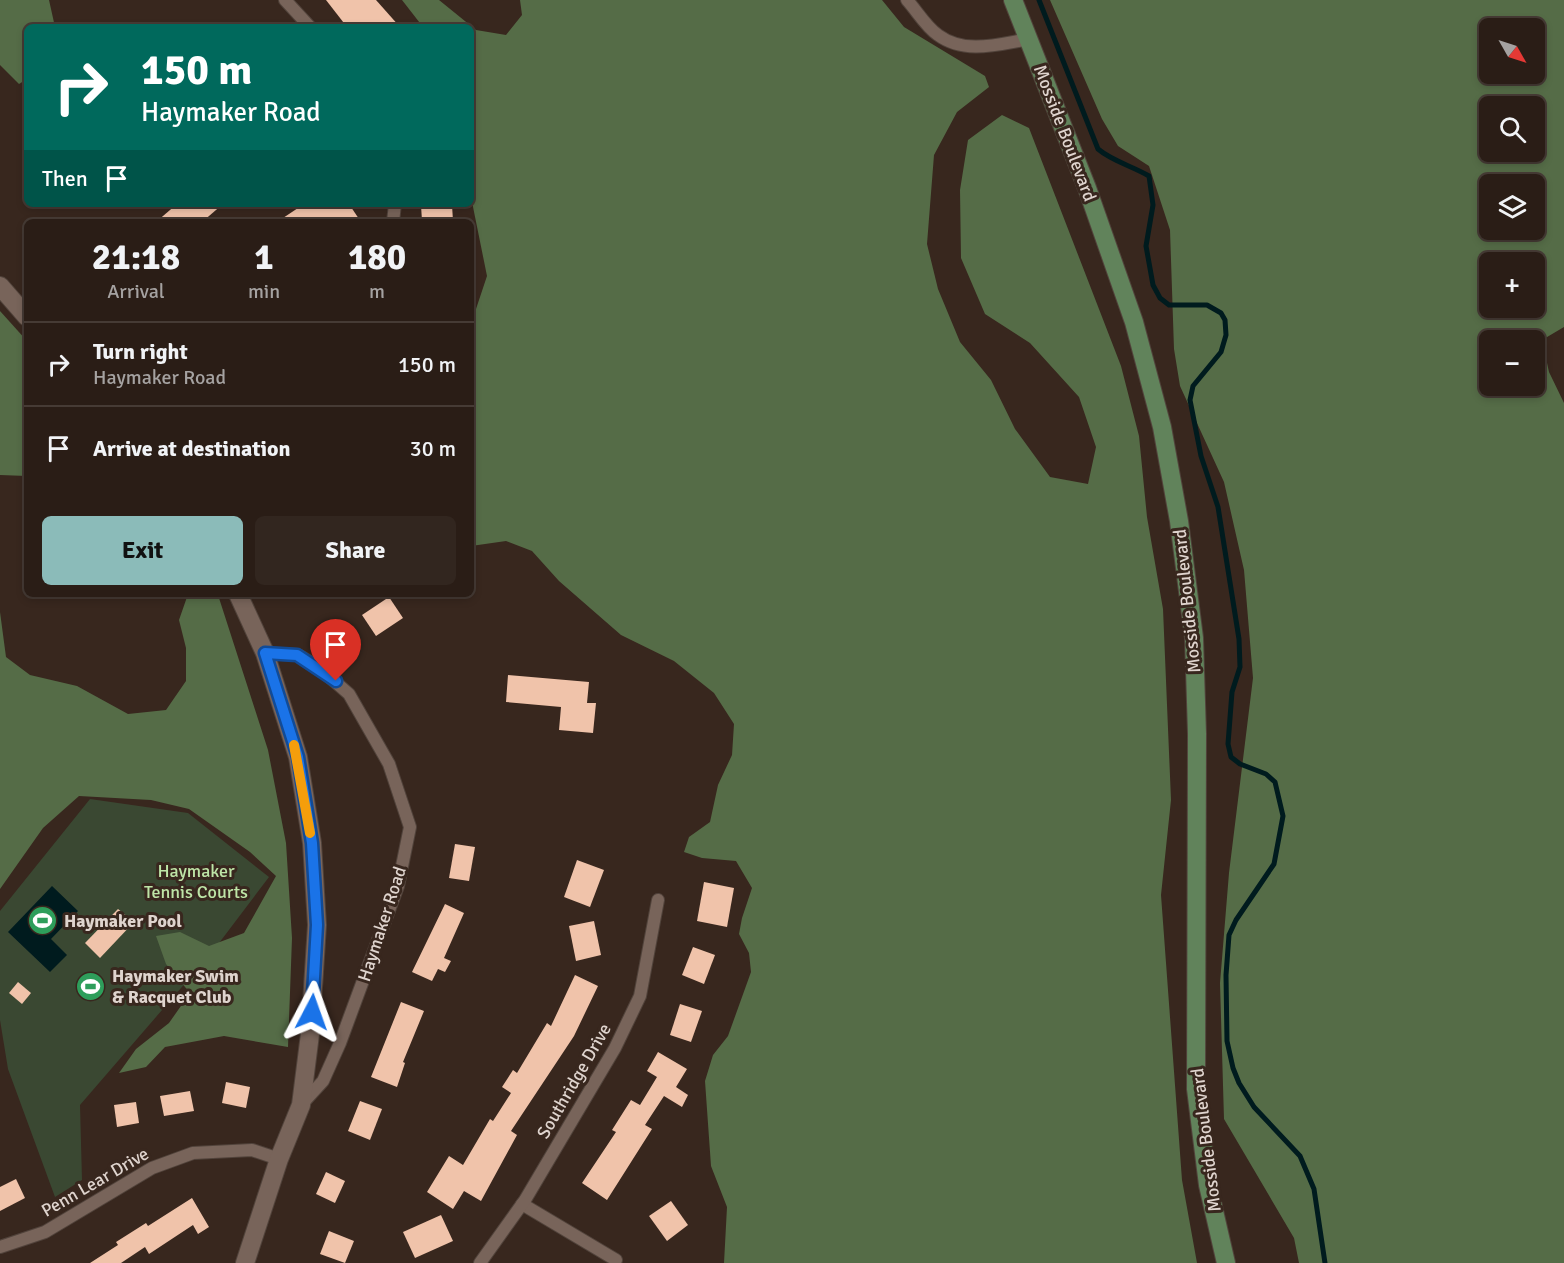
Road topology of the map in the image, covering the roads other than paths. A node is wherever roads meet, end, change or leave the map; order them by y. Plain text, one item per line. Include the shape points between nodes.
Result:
1 (285, 0) edge
2 (908, 0) edge
3 (1013, 0) edge
4 (307, 24) edge
5 (1029, 39) junction
6 (0, 286) edge
7 (24, 314) edge
8 (239, 597) edge
9 (265, 653) junction
10 (658, 900) dead end
11 (301, 1105) junction
12 (279, 1159) junction
13 (522, 1204) junction
14 (0, 1247) edge
15 (616, 1260) dead end
16 (245, 1263) edge
17 (480, 1263) edge
18 (1226, 1263) edge

1 - 4 street
2 - 5 street via 937,35 951,42 978,48
3 - 5 main road, Mosside Boulevard
5 - 18 main road, Mosside Boulevard via 1134,322 1162,427 1179,521 1194,638 1197,734 1196,1089 1208,1185
6 - 7 main road
8 - 9 main road, Haymaker Road
9 - 11 main road, Haymaker Road via 298,757 312,843 317,925
9 - 11 street, Haymaker Road via 297,655 317,666 349,694 389,764 410,827 398,886 340,1043 323,1081
10 - 13 street, Southridge Drive via 640,996 615,1048
11 - 12 main road, Haymaker Road
12 - 14 street, Penn Lear Drive via 252,1150 193,1153 152,1168 45,1232
12 - 16 main road, Haymaker Road
13 - 15 street
13 - 17 street, Southridge Drive

